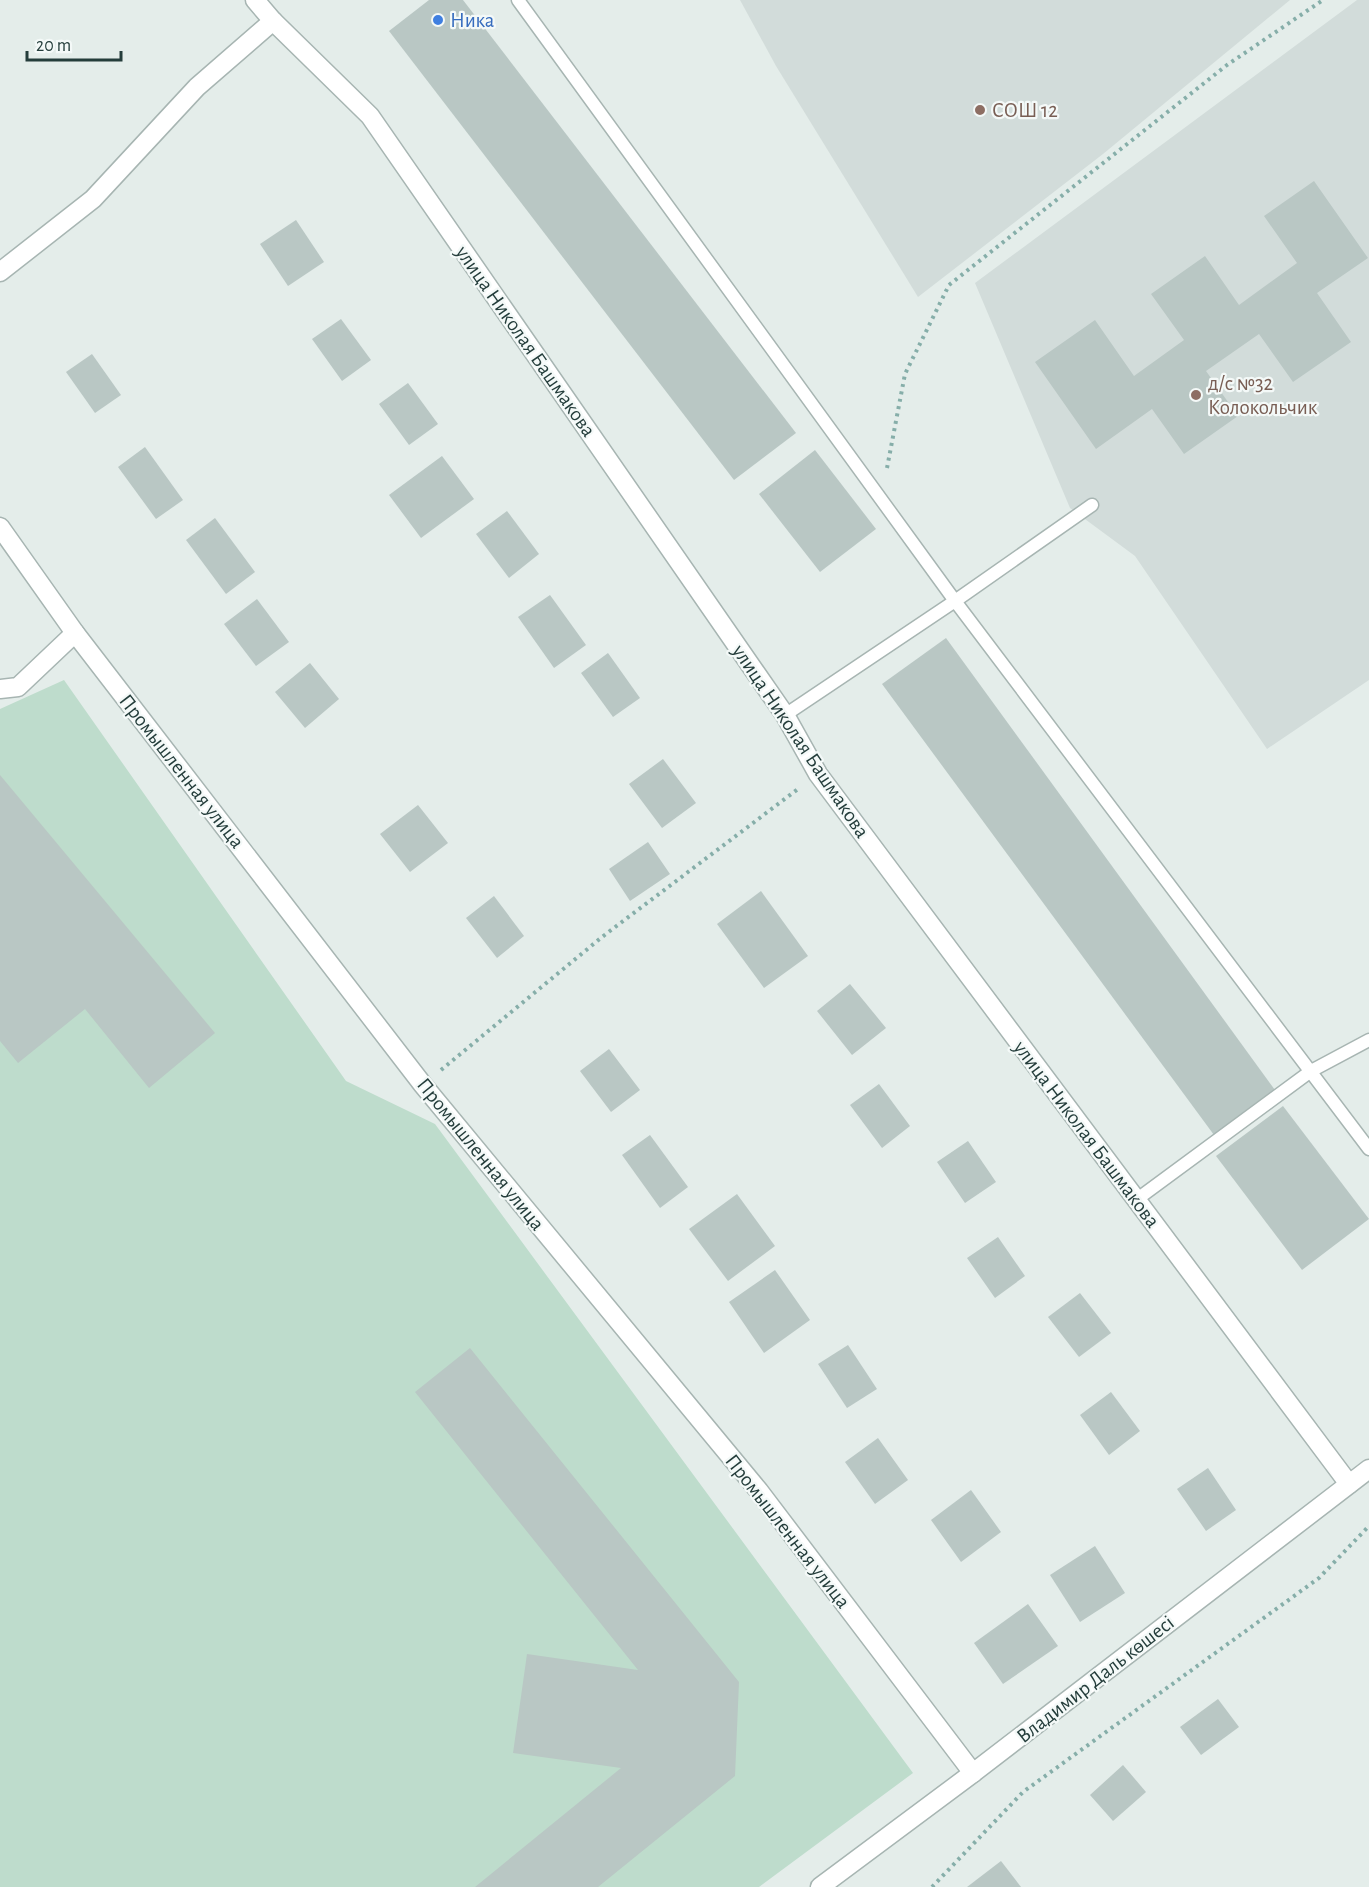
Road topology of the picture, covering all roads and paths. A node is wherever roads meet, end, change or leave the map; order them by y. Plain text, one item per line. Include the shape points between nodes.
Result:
1 (255, 0) edge
2 (518, 0) edge
3 (1323, 0) edge
4 (273, 21) junction
5 (0, 272) edge
6 (881, 500) junction
7 (1092, 505) dead end
8 (0, 527) edge
9 (955, 601) junction
10 (75, 633) junction
11 (0, 689) edge
12 (785, 715) junction
13 (818, 774) junction
14 (1369, 1040) edge
15 (1311, 1071) junction
16 (423, 1085) junction
17 (1369, 1149) edge
18 (1136, 1200) junction
19 (1369, 1469) edge
20 (1349, 1484) junction
21 (1369, 1526) edge
22 (973, 1773) junction
23 (820, 1887) edge
24 (932, 1887) edge

1 - 4 street, улица Николая Башмакова
2 - 6 lane
3 - 6 path via 1227,65 949,285 905,374
4 - 5 street via 197,87 93,199
4 - 12 street, улица Николая Башмакова via 370,116
6 - 9 lane
7 - 9 lane
8 - 10 street, Промышленная улица
9 - 12 lane
9 - 15 lane
10 - 11 street via 18,687
10 - 16 street, Промышленная улица
12 - 13 street, улица Николая Башмакова
13 - 16 path via 602,936
13 - 18 street, улица Николая Башмакова
14 - 15 lane
15 - 17 lane
15 - 18 lane
16 - 22 street, Промышленная улица via 759,1491
18 - 20 street, улица Николая Башмакова
19 - 20 street, Владимир Даль көшесі
20 - 22 street, Владимир Даль көшесі
21 - 24 path via 1319,1578 1023,1792
22 - 23 street, Владимир Даль көшесі

